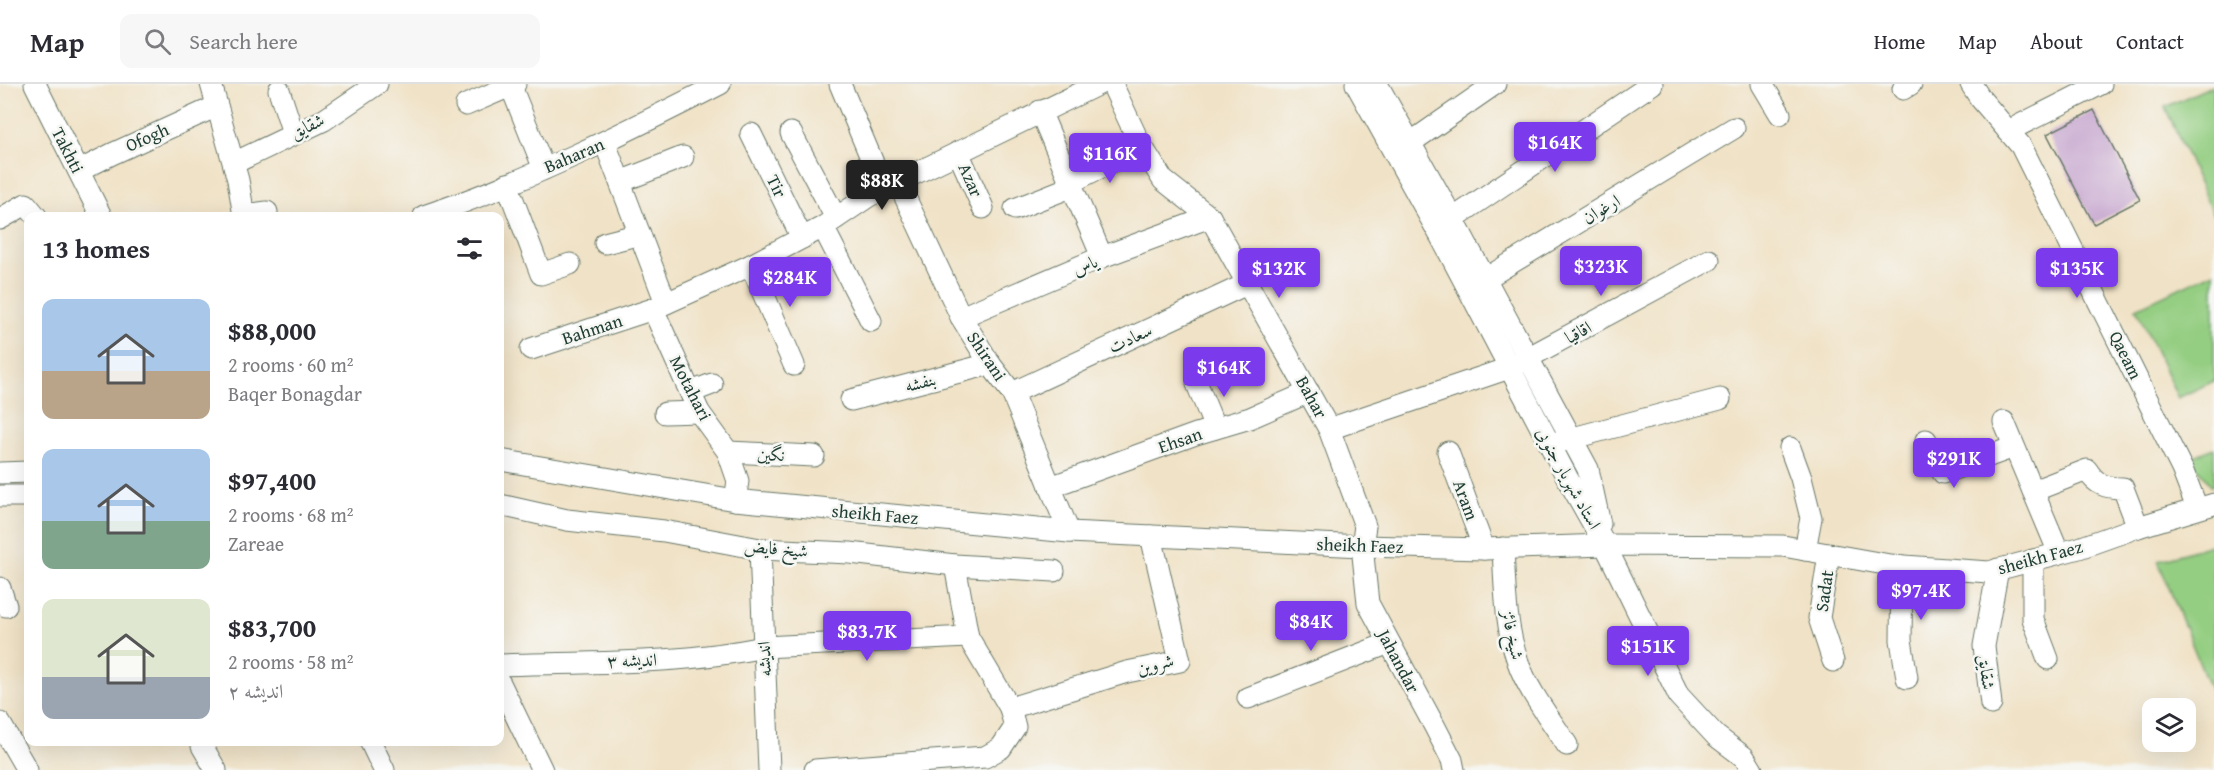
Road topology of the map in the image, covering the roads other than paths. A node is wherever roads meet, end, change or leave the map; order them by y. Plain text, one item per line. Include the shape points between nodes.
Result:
1 (35, 84) edge
2 (211, 84) edge
3 (377, 84) edge
4 (720, 84) edge
5 (840, 84) edge
6 (1097, 84) edge
7 (1113, 84) edge
8 (1356, 84) edge
9 (1377, 84) edge
10 (1495, 84) edge
11 (1652, 84) edge
12 (1762, 84) edge
13 (1971, 84) edge
14 (2101, 84) edge
15 (512, 85) edge
16 (279, 90) dead end
17 (466, 105) dead end
18 (218, 106) junction
19 (1040, 111) junction
20 (1780, 114) dead end
21 (1734, 128) dead end
22 (2008, 131) junction
23 (791, 133) dead end
24 (293, 134) junction
25 (751, 134) dead end
26 (605, 143) junction
27 (1402, 148) junction
28 (958, 152) junction
29 (1132, 152) dead end
30 (683, 157) dead end
31 (234, 163) junction
32 (544, 168) junction
33 (79, 171) junction
34 (620, 182) junction
35 (507, 184) junction
36 (1072, 184) junction
37 (891, 185) junction
38 (983, 208) dead end
39 (1015, 209) dead end
40 (462, 210) edge
41 (33, 212) edge
42 (99, 212) edge
43 (243, 212) edge
44 (1210, 217) junction
45 (0, 219) edge
46 (830, 222) junction
47 (1445, 224) junction
48 (640, 234) junction
49 (802, 238) junction
50 (605, 243) dead end
51 (1102, 257) junction
52 (1709, 260) dead end
53 (570, 264) dead end
54 (751, 265) junction
55 (1248, 283) junction
56 (1477, 284) junction
57 (660, 306) junction
58 (961, 317) junction
59 (871, 321) dead end
60 (531, 349) dead end
61 (1518, 363) junction
62 (990, 364) junction
63 (794, 365) dead end
64 (712, 384) dead end
65 (1197, 384) dead end
66 (691, 392) junction
67 (1309, 392) junction
68 (1012, 393) junction
69 (1720, 399) dead end
70 (851, 400) dead end
71 (699, 412) junction
72 (664, 413) dead end
73 (2004, 422) dead end
74 (1215, 428) junction
75 (1329, 429) junction
76 (1571, 438) junction
77 (1926, 440) dead end
78 (1549, 444) junction
79 (2014, 447) junction
80 (1790, 448) dead end
81 (728, 452) junction
82 (1448, 452) dead end
83 (814, 456) dead end
84 (504, 461) edge
85 (24, 472) edge
86 (0, 473) edge
87 (1050, 487) junction
88 (2033, 491) junction
89 (0, 496) edge
90 (735, 500) junction
91 (24, 502) edge
92 (504, 506) edge
93 (2206, 506) edge
94 (2138, 527) junction
95 (1069, 532) junction
96 (1150, 536) junction
97 (1605, 545) junction
98 (1362, 546) junction
99 (1493, 548) junction
100 (760, 549) junction
101 (1805, 550) junction
102 (2059, 553) junction
103 (1829, 554) junction
104 (2033, 560) junction
105 (955, 565) junction
106 (1902, 566) junction
107 (1998, 569) junction
108 (1054, 571) dead end
109 (968, 637) junction
110 (1389, 643) junction
111 (764, 647) junction
112 (2048, 659) dead end
113 (1833, 661) dead end
114 (504, 665) edge
115 (1907, 678) dead end
116 (504, 698) edge
117 (1248, 698) dead end
118 (1991, 704) dead end
119 (1010, 708) junction
120 (3, 736) edge
121 (1567, 745) dead end
122 (372, 746) edge
123 (202, 747) dead end
124 (27, 770) edge
125 (216, 770) edge
126 (384, 770) edge
127 (542, 770) edge
128 (769, 770) edge
129 (815, 770) edge
130 (1454, 770) edge
131 (1752, 770) edge

1 - 33 street, Takhti
2 - 18 street
3 - 24 street, شقایق via 324,120
4 - 26 street, Baharan
5 - 37 street, Shirani
6 - 19 street, Bahman
7 - 44 street, Bahar via 1138,140 1163,180
8 - 27 street, استاد شهریار جنوبی
9 - 27 street, استاد شهریار جنوبی
10 - 27 street
11 - 47 street
12 - 20 street
13 - 22 street, Qaeam
14 - 22 street
15 - 17 street
15 - 32 street
16 - 24 street
18 - 31 street
18 - 33 street, Ofogh
19 - 28 street, Bahman
19 - 36 street
21 - 56 street, ارغوان
22 - 93 street, Qaeam via 2021,146 2182,469
23 - 46 street
24 - 31 street, شقایق
25 - 49 street, Tir
26 - 32 street, Baharan
26 - 34 street, Motahari
27 - 47 street, استاد شهریار جنوبی
28 - 37 street, Bahman
28 - 38 street, Azar
29 - 36 street
30 - 34 street
31 - 43 street
32 - 35 street, Baharan
33 - 42 street, Takhti
34 - 48 street, Motahari
35 - 40 street, Baharan
35 - 53 street via 541,274
36 - 39 street
36 - 51 street
37 - 46 street, Bahman
37 - 58 street, Shirani
41 - 45 street via 26,204
44 - 51 street, یاس
44 - 55 street, Bahar
46 - 49 street, Bahman
46 - 59 street
47 - 56 street, استاد شهریار جنوبی
48 - 50 street
48 - 57 street, Motahari
49 - 54 street, Bahman
51 - 58 street, یاس
52 - 61 street, اقاقیا
54 - 57 street, Bahman
54 - 63 street
55 - 67 street, Bahar
55 - 68 street, سعادت
56 - 61 street, استاد شهریار جنوبی
57 - 60 street, Bahman
57 - 66 street, Motahari
58 - 62 street, Shirani
61 - 75 street, اقاقیا
61 - 76 street, استاد شهریار جنوبی
61 - 78 street, استاد شهریار جنوبی
62 - 68 street, Shirani
62 - 70 street, بنفشه
64 - 66 street
65 - 74 street
66 - 71 street, Motahari
67 - 74 street, Ehsan via 1250,418
67 - 75 street, Bahar
68 - 87 street, Shirani
69 - 76 street
71 - 72 street
71 - 81 street, Motahari
73 - 79 street
74 - 87 street, Ehsan
75 - 98 street, Bahar via 1365,526
76 - 78 street
76 - 97 street, استاد شهریار جنوبی via 1588,469
77 - 79 street via 1943,473
78 - 97 street, استاد شهریار جنوبی
79 - 88 street
80 - 101 street via 1811,518
81 - 83 street, نگین
81 - 90 street, Motahari via 738,481
82 - 99 street, Aram
84 - 90 street, sheikh Faez
85 - 86 street
87 - 95 street, Shirani
88 - 94 street via 2087,470 2094,481 2108,488 2123,488
88 - 102 street
89 - 91 street
90 - 95 street, sheikh Faez
92 - 100 street, شیخ فایض via 567,520 663,531
93 - 94 street, sheikh Faez
94 - 102 street, sheikh Faez
95 - 96 street, sheikh Faez
96 - 98 street, sheikh Faez
96 - 119 street, شروین via 1180,661 1127,672
97 - 99 street, sheikh Faez
97 - 101 street, sheikh Faez via 1783,546
97 - 131 street via 1679,696
98 - 99 street, sheikh Faez
98 - 110 street, Jahandar via 1368,603
99 - 121 street, شیخ فائز via 1518,662
100 - 105 street, شیخ فایض via 850,553
100 - 111 street, اندیشه
101 - 103 street, sheikh Faez
102 - 104 street, sheikh Faez
103 - 106 street, sheikh Faez
103 - 113 street, Sadat via 1819,618
104 - 107 street, sheikh Faez
104 - 112 street via 2033,619
105 - 108 street, شیخ فایض
105 - 109 street
106 - 107 street, sheikh Faez via 1989,572
106 - 115 street via 1901,640
107 - 118 street, شقایق via 1984,646
109 - 111 street, اندیشه ۳
109 - 119 street
110 - 117 street
110 - 130 street, Jahandar
111 - 114 street, اندیشه ۳ via 672,659
111 - 128 street, اندیشه
116 - 127 street
119 - 129 street via 1015,727 1001,748 984,757
120 - 124 street
122 - 126 street
123 - 125 street

